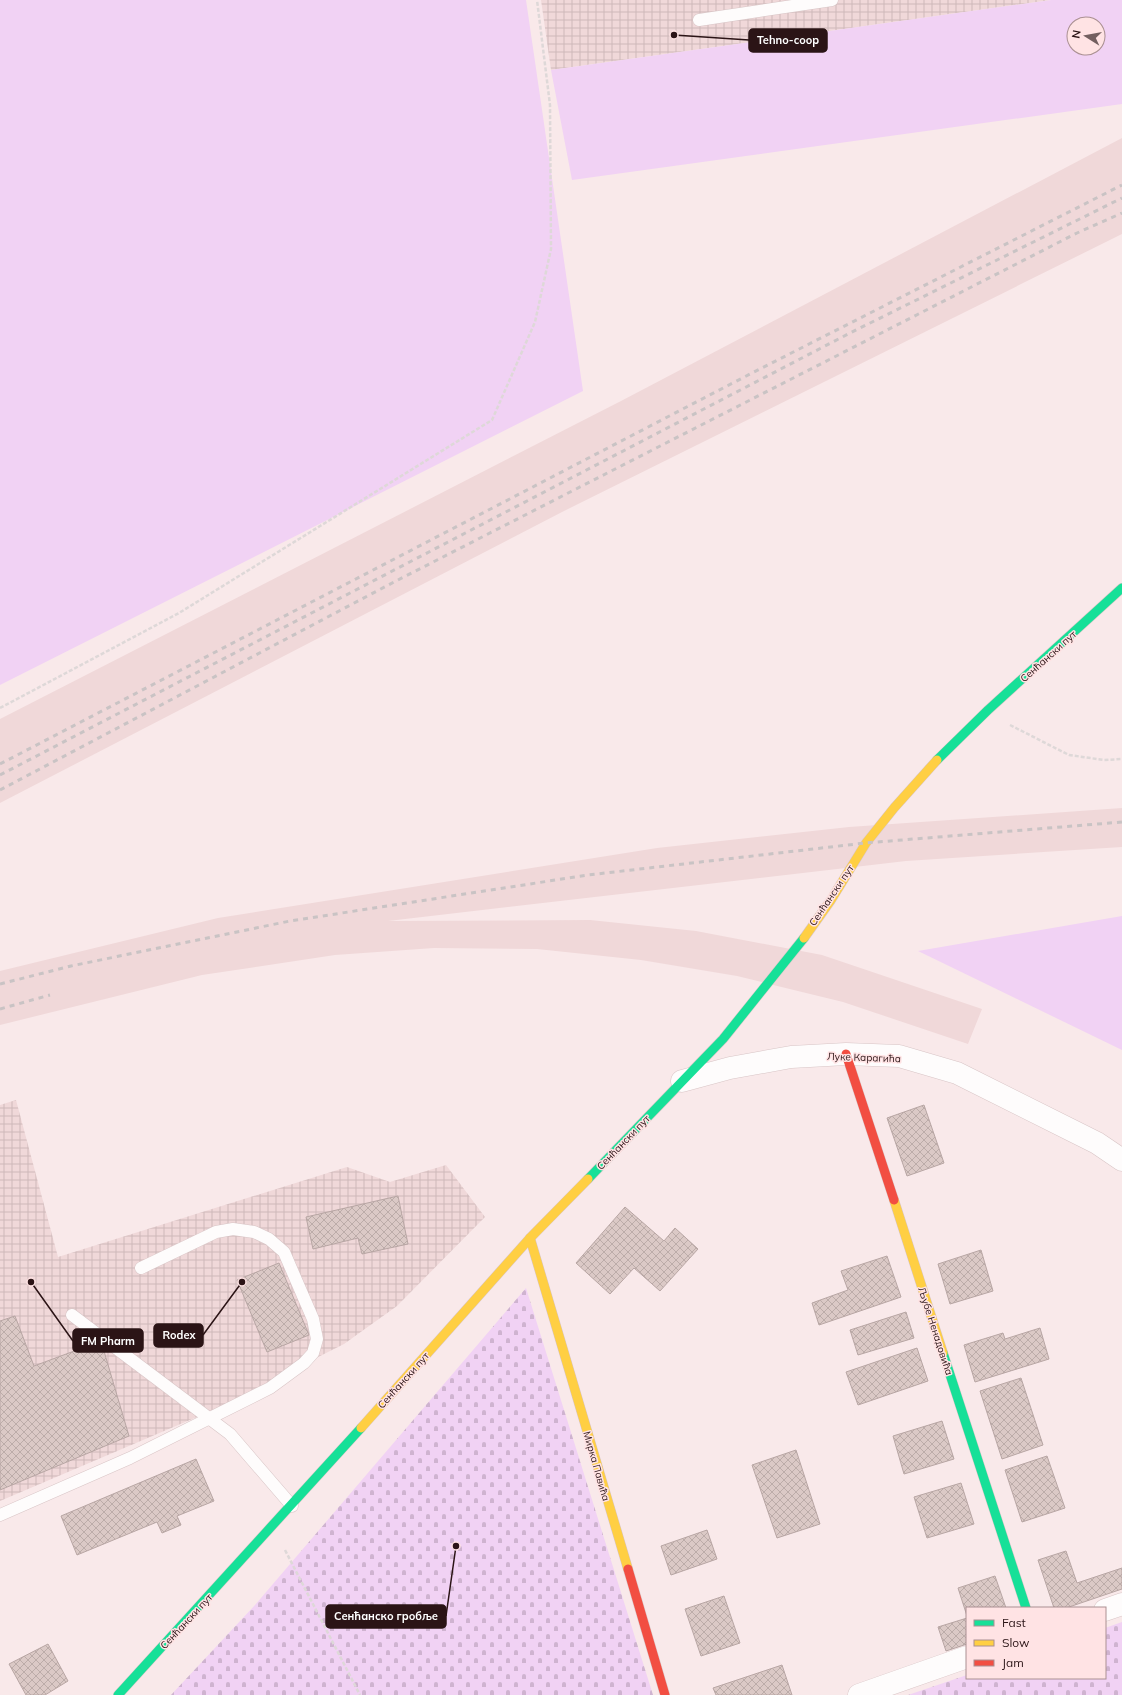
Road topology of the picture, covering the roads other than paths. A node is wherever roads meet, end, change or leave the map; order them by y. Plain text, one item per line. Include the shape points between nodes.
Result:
1 (832, 0) edge
2 (699, 20) dead end
3 (1122, 588) edge
4 (846, 1054) junction
5 (682, 1081) junction
6 (1122, 1160) edge
7 (530, 1238) junction
8 (141, 1268) dead end
9 (72, 1315) dead end
10 (211, 1418) junction
11 (292, 1506) junction
12 (0, 1515) edge
13 (1122, 1604) edge
14 (1026, 1607) edge
15 (1106, 1610) edge
16 (966, 1657) edge
17 (118, 1695) edge
18 (665, 1695) edge
19 (859, 1695) edge

1 - 2 lane
3 - 5 street, Сенћански пут via 987,712 923,775 865,843 831,899 750,1007
4 - 5 street, Луке Карагића via 791,1057 730,1068
4 - 6 street, Луке Карагића via 899,1056 957,1073 1097,1143
4 - 14 street, Љубе Ненадовића
5 - 7 street, Сенћански пут
7 - 11 street, Сенћански пут
7 - 18 street, Мирка Павића
8 - 10 lane via 216,1232 233,1230 254,1232 269,1239 284,1252 313,1320 316,1339 313,1352 304,1363 270,1388
9 - 10 lane
10 - 11 lane via 230,1434
10 - 12 lane via 130,1458
11 - 17 street, Сенћански пут
13 - 15 street
16 - 19 street

